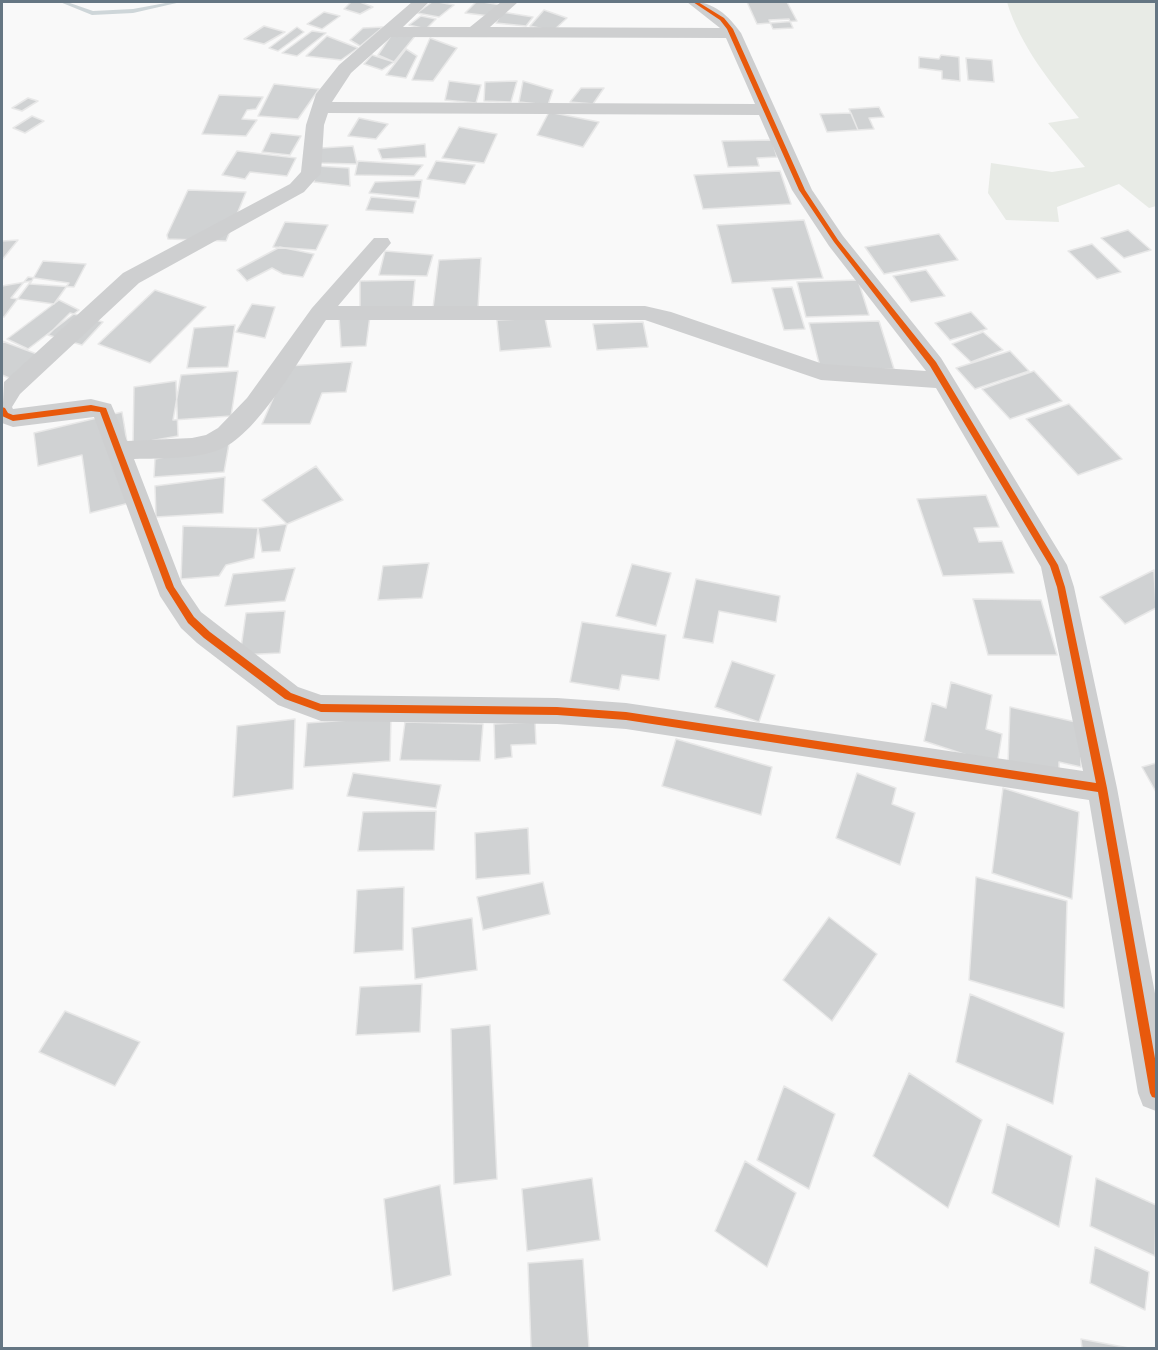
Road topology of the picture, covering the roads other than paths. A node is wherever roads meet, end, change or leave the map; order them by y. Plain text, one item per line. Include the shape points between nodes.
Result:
1 (421, 2) edge
2 (510, 2) edge
3 (695, 2) edge
4 (724, 18) edge
5 (388, 32) junction
6 (472, 33) junction
7 (319, 107) junction
8 (766, 110) junction
9 (381, 243) dead end
10 (320, 314) junction
11 (943, 380) junction
12 (2, 403) edge
13 (2, 410) edge
14 (119, 451) junction
15 (1102, 788) junction
16 (1156, 1093) edge

1 - 5 street
2 - 6 street
3 - 4 street
4 - 6 street
4 - 8 street
5 - 6 street
5 - 7 street via 345,69
7 - 8 street
7 - 12 street via 310,173 297,188 131,278 12,388
8 - 11 street via 802,190 818,215
9 - 10 street
10 - 11 street via 645,313 821,372
10 - 14 street via 248,414 215,441
11 - 15 street via 1054,565
13 - 14 street via 5,415 21,418 97,407 105,414
14 - 15 street via 170,588 181,607 207,635 304,704 321,708 557,711 626,716
15 - 16 street

